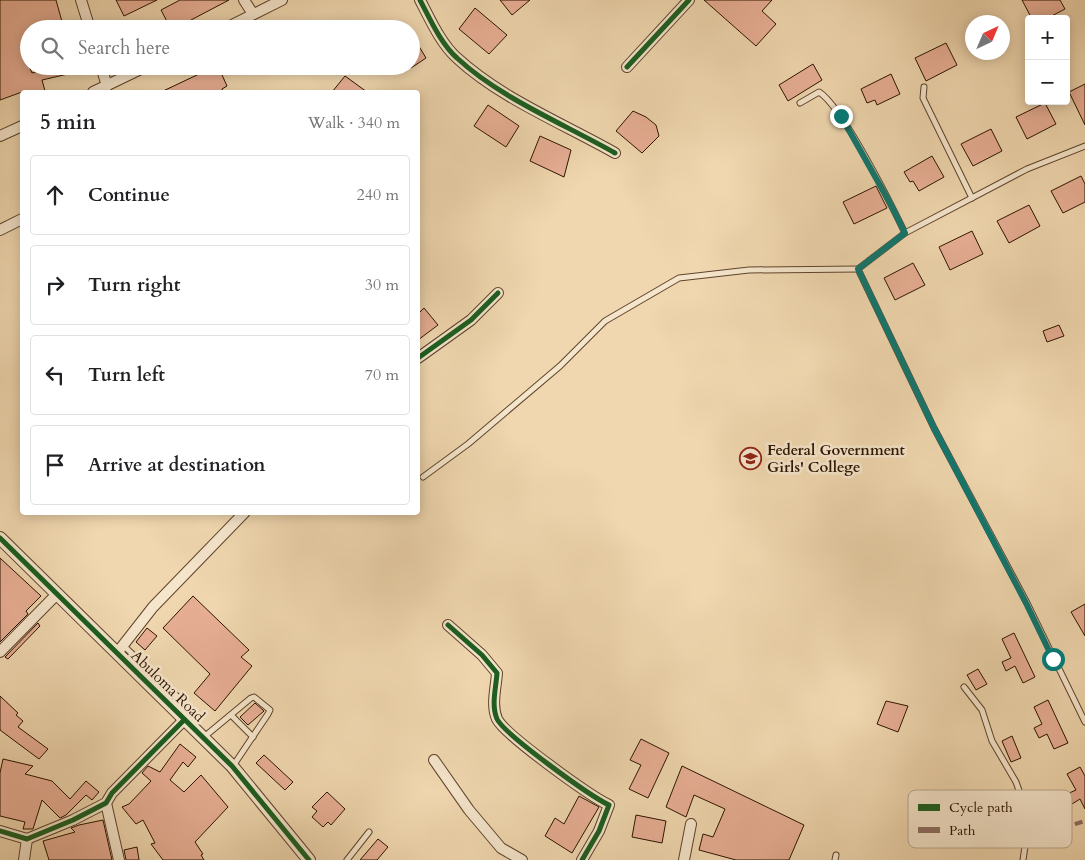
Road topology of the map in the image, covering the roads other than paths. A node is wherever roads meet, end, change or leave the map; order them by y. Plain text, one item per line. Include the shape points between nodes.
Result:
1 (81, 0) edge
2 (244, 0) edge
3 (282, 0) edge
4 (420, 0) edge
5 (689, 0) edge
6 (253, 14) junction
7 (87, 20) edge
8 (241, 20) edge
9 (627, 67) dead end
10 (104, 75) edge
11 (129, 75) edge
12 (107, 86) junction
13 (924, 87) dead end
14 (98, 90) edge
15 (800, 104) dead end
16 (20, 127) edge
17 (0, 136) edge
18 (1085, 146) edge
19 (615, 153) dead end
20 (972, 198) junction
21 (20, 220) edge
22 (0, 230) edge
23 (905, 233) junction
24 (858, 269) junction
25 (498, 293) dead end
26 (420, 357) edge
27 (423, 477) dead end
28 (242, 515) edge
29 (0, 538) edge
30 (57, 594) junction
31 (448, 625) dead end
32 (121, 650) junction
33 (0, 652) edge
34 (964, 687) dead end
35 (231, 715) junction
36 (184, 720) junction
37 (1085, 722) edge
38 (253, 736) junction
39 (204, 737) junction
40 (434, 760) dead end
41 (232, 766) junction
42 (1019, 790) edge
43 (106, 803) junction
44 (691, 824) dead end
45 (0, 831) edge
46 (369, 832) dead end
47 (27, 840) junction
48 (24, 860) edge
49 (119, 860) edge
50 (309, 860) edge
51 (347, 860) edge
52 (522, 860) edge
53 (582, 860) edge
54 (684, 860) edge

1 - 7 street
2 - 6 street
3 - 6 street
4 - 19 street via 456,57 482,78
5 - 9 street
6 - 8 street
10 - 12 street
11 - 12 street
12 - 14 street
13 - 20 lane via 923,98
15 - 23 lane via 819,92 824,95 841,116
16 - 17 street
18 - 20 lane via 1027,169
20 - 23 lane
21 - 22 street
23 - 24 lane
24 - 27 lane via 749,270 679,278 605,321 560,366 468,444
24 - 37 lane via 934,428
25 - 26 street via 471,320
28 - 32 street via 153,607
29 - 30 street, Abuloma Road
30 - 32 street, Abuloma Road
30 - 33 street
31 - 53 street via 497,673 493,705 498,720 514,739 593,798 609,805
32 - 36 street, Abuloma Road
34 - 42 lane via 982,710 992,741
35 - 38 lane
35 - 38 lane via 254,696 260,700 269,712
35 - 39 lane
36 - 39 street, Abuloma Road
36 - 43 street
38 - 41 lane
39 - 41 street, Abuloma Road
40 - 52 street via 469,810 502,848
41 - 50 street, Abuloma Road
43 - 47 street
43 - 49 street
44 - 54 street
45 - 47 street
46 - 51 lane
47 - 48 street

